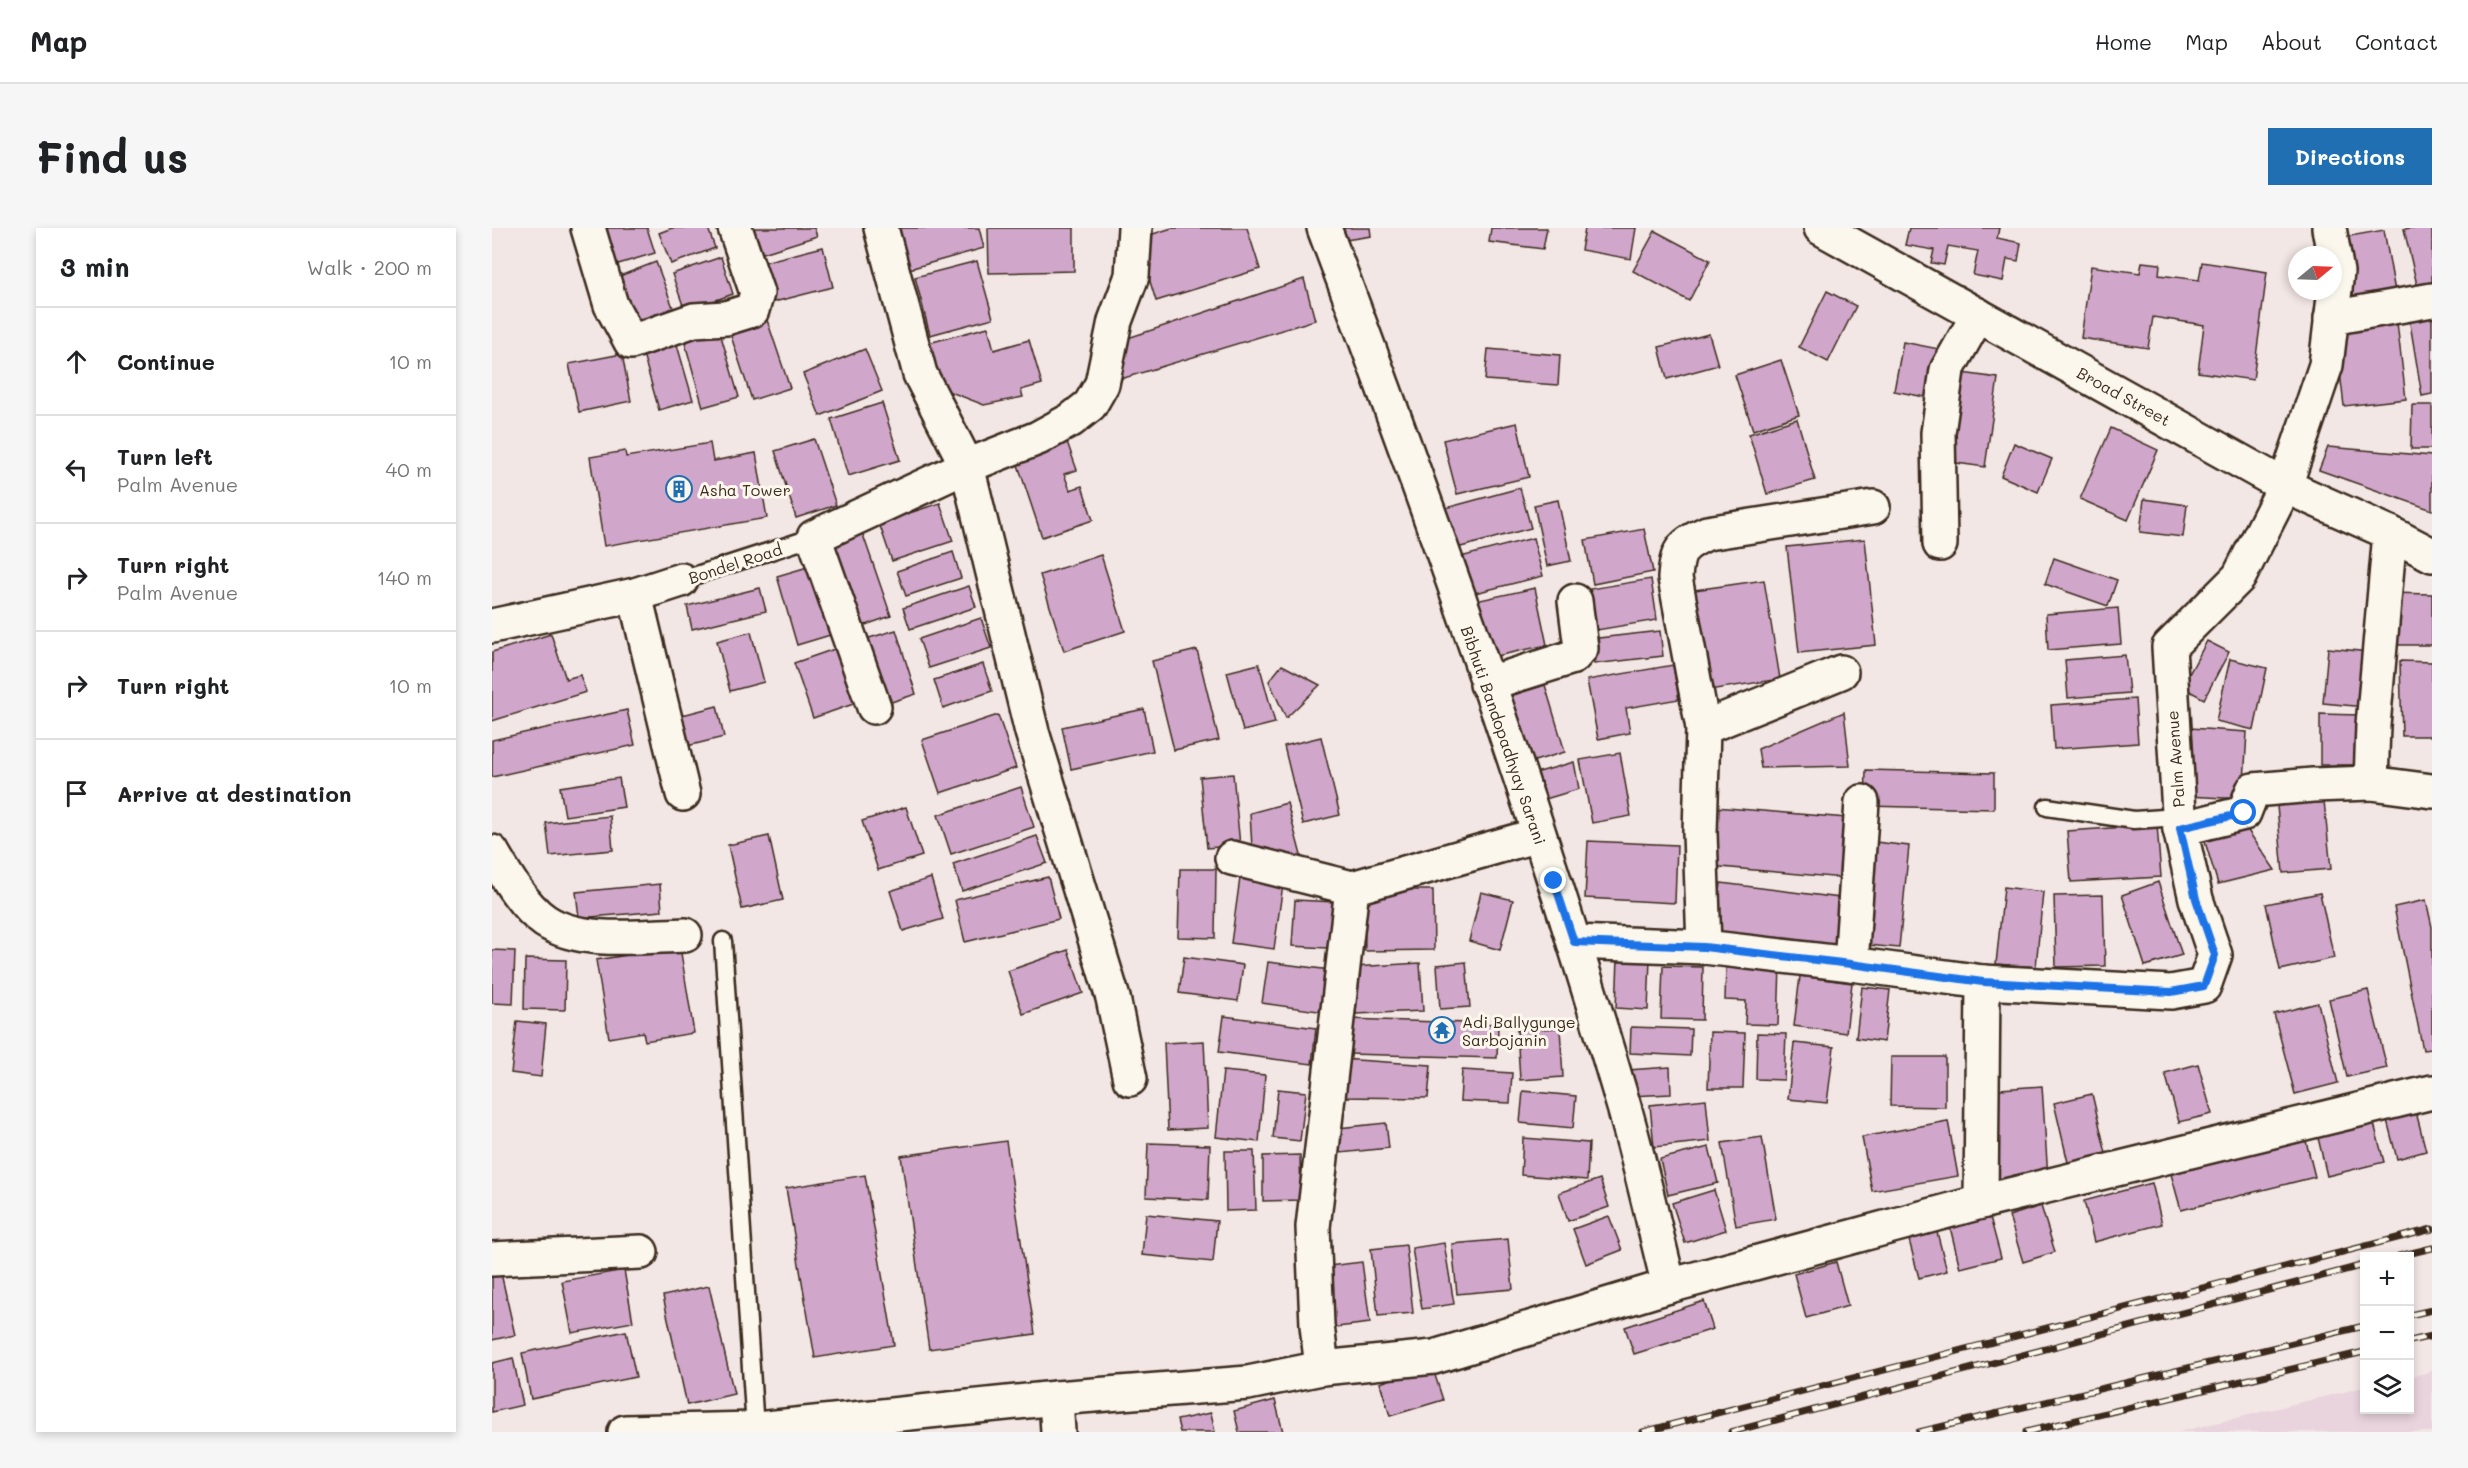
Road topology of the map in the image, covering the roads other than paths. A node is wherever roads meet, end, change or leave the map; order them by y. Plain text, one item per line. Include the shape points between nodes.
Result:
1 (588, 228) edge
2 (735, 228) edge
3 (881, 228) edge
4 (1135, 228) edge
5 (1324, 228) edge
6 (1821, 228) edge
7 (2329, 228) edge
8 (2432, 300) edge
9 (1978, 315) junction
10 (2331, 318) junction
11 (967, 466) junction
12 (2285, 486) junction
13 (1873, 507) dead end
14 (2390, 533) junction
15 (814, 537) junction
16 (1940, 544) dead end
17 (2432, 555) edge
18 (681, 580) joint
19 (635, 595) junction
20 (1575, 601) dead end
21 (492, 626) edge
22 (1841, 672) dead end
23 (1487, 684) junction
24 (874, 707) dead end
25 (1704, 728) junction
26 (2371, 783) junction
27 (2432, 791) edge
28 (683, 794) dead end
29 (1862, 802) dead end
30 (2047, 807) dead end
31 (2179, 823) junction
32 (1538, 835) junction
33 (492, 852) edge
34 (1232, 858) dead end
35 (1352, 888) junction
36 (686, 935) dead end
37 (723, 941) dead end
38 (1574, 942) junction
39 (1704, 947) junction
40 (1851, 964) junction
41 (1983, 982) junction
42 (1130, 1079) dead end
43 (2432, 1092) edge
44 (1981, 1202) junction
45 (641, 1252) dead end
46 (492, 1259) edge
47 (1669, 1286) junction
48 (1322, 1368) junction
49 (1056, 1398) junction
50 (754, 1431) edge
51 (625, 1432) edge
52 (1058, 1432) edge

1 - 2 street via 611,305 631,342 694,320 726,318 752,310 757,293
3 - 11 street via 920,374
4 - 11 street, Bondel Road via 1132,276 1115,321 1102,384 1090,405 1038,438
5 - 23 street, Bibhuti Bandopadhyay Sarani via 1400,431
6 - 9 street, Broad Street
7 - 10 street, Palm Avenue via 2337,272
8 - 10 street
9 - 12 street, Broad Street
9 - 16 street via 1947,370 1938,433
10 - 12 street, Palm Avenue via 2325,365
11 - 15 street, Bondel Road
11 - 42 street via 1032,732 1113,998
12 - 14 street, Broad Street
12 - 31 street, Palm Avenue via 2239,577 2169,647
13 - 25 street via 1707,533 1687,542 1677,556 1675,578
14 - 17 street, Broad Street
14 - 26 street
15 - 18 lane, Bondel Road
15 - 24 street
18 - 19 street, Bondel Road
19 - 21 street, Bondel Road
19 - 28 street
20 - 23 street via 1581,648 1573,657
22 - 25 street
23 - 32 street, Bibhuti Bandopadhyay Sarani
25 - 39 street via 1700,833
26 - 27 street
26 - 31 street via 2253,790 2244,813
29 - 40 street
30 - 31 lane
31 - 41 street, Palm Avenue via 2196,899 2215,955 2204,986 2171,992
32 - 35 street
32 - 38 street, Bibhuti Bandopadhyay Sarani
33 - 36 street via 514,889 545,921 586,937
34 - 35 street
35 - 48 street via 1313,1227
37 - 50 lane
38 - 39 street, Palm Avenue
38 - 47 street, Bibhuti Bandopadhyay Sarani via 1625,1109
39 - 40 street, Palm Avenue
40 - 41 street, Palm Avenue
41 - 44 street
43 - 44 street
44 - 47 street
45 - 46 street
47 - 48 street via 1434,1357
48 - 49 street via 1248,1383
49 - 50 street
49 - 52 street
50 - 51 street

